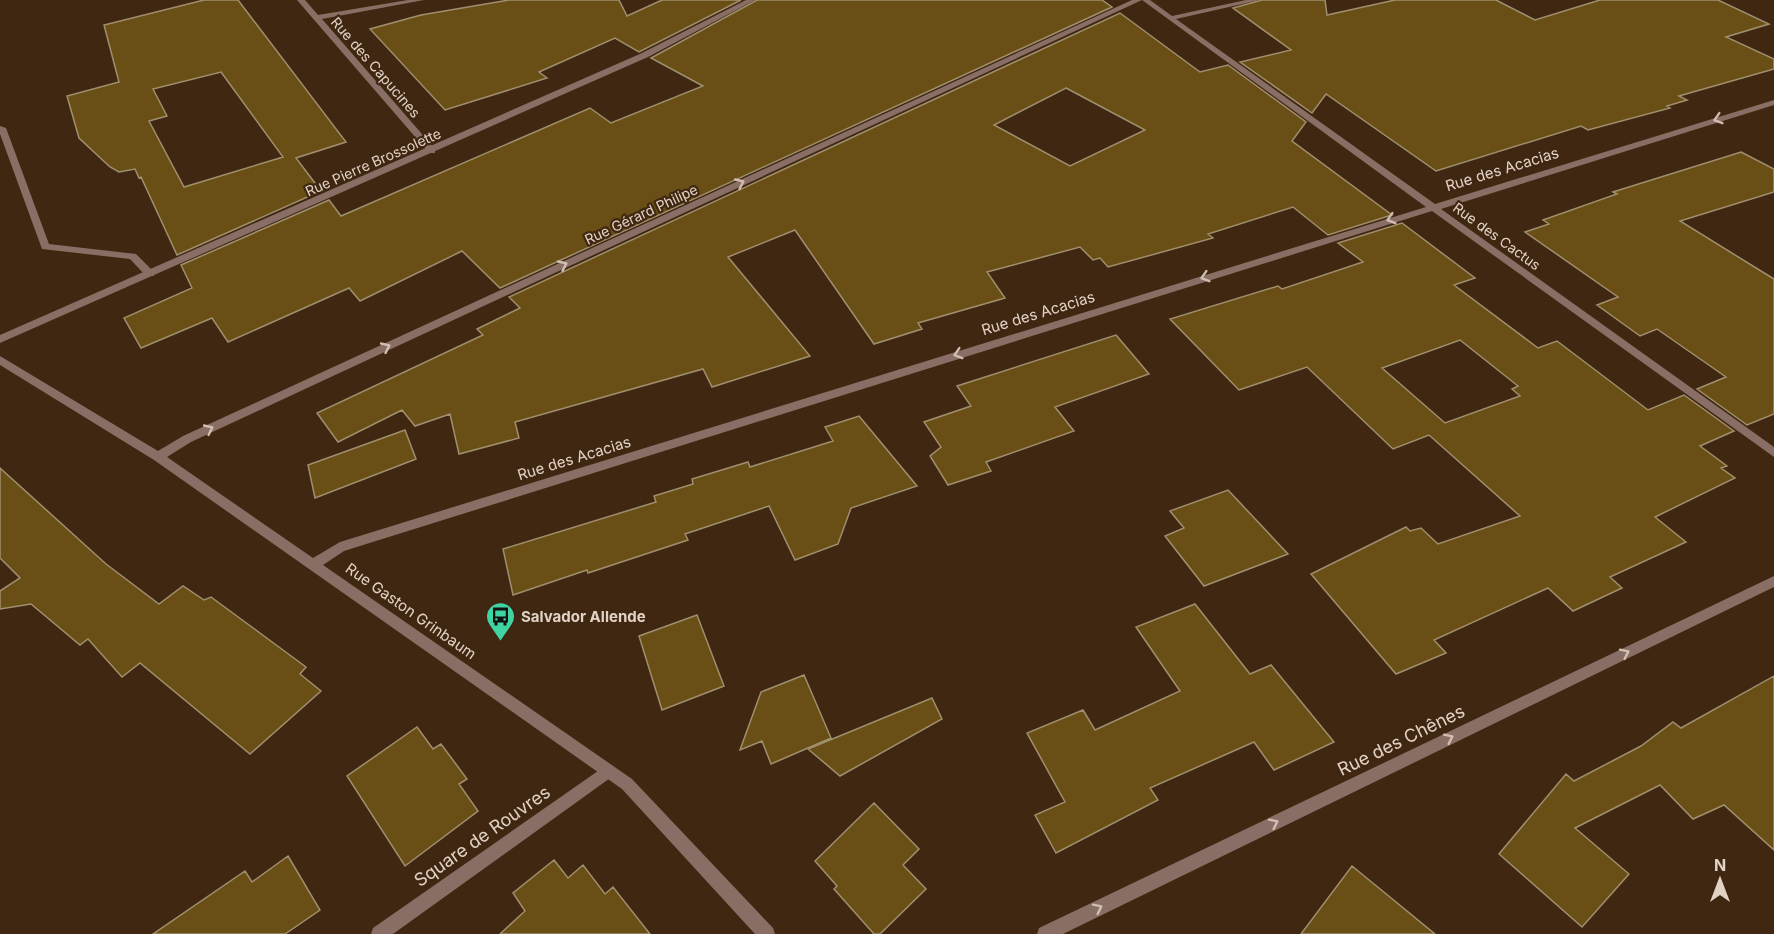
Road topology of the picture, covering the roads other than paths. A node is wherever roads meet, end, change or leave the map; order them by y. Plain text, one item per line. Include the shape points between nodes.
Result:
1 (301, 0) edge
2 (420, 0) edge
3 (752, 0) edge
4 (1138, 0) edge
5 (1146, 0) edge
6 (1256, 0) edge
7 (316, 18) junction
8 (1171, 18) junction
9 (1774, 102) edge
10 (3, 129) dead end
11 (432, 151) junction
12 (1432, 206) junction
13 (150, 274) junction
14 (0, 339) edge
15 (0, 360) edge
16 (1774, 453) edge
17 (158, 457) junction
18 (315, 564) junction
19 (1774, 581) edge
20 (608, 771) junction
21 (379, 934) edge
22 (767, 934) edge
23 (1046, 934) edge

1 - 7 street, Rue des Capucines
2 - 7 street
3 - 11 street, Rue Pierre Brossolette via 645,56
17 -> 4 street, Rue Gérard Philipe via 187,439
5 - 8 street, Rue des Cactus
6 - 8 street
7 - 11 street, Rue des Capucines
8 - 12 street, Rue des Cactus
9 -> 12 street, Rue des Acacias
10 - 13 street via 45,247 133,256
11 - 13 street, Rue Pierre Brossolette
12 - 16 street, Rue des Cactus
12 -> 18 street, Rue des Acacias via 340,547
13 - 14 street, Rue Pierre Brossolette
15 - 17 street, Rue Gaston Grinbaum
17 - 18 street, Rue Gaston Grinbaum
18 - 20 street, Rue Gaston Grinbaum
23 -> 19 street, Rue des Chênes
20 - 21 street, Square de Rouvres
20 - 22 street, Rue Gaston Grinbaum via 627,784

